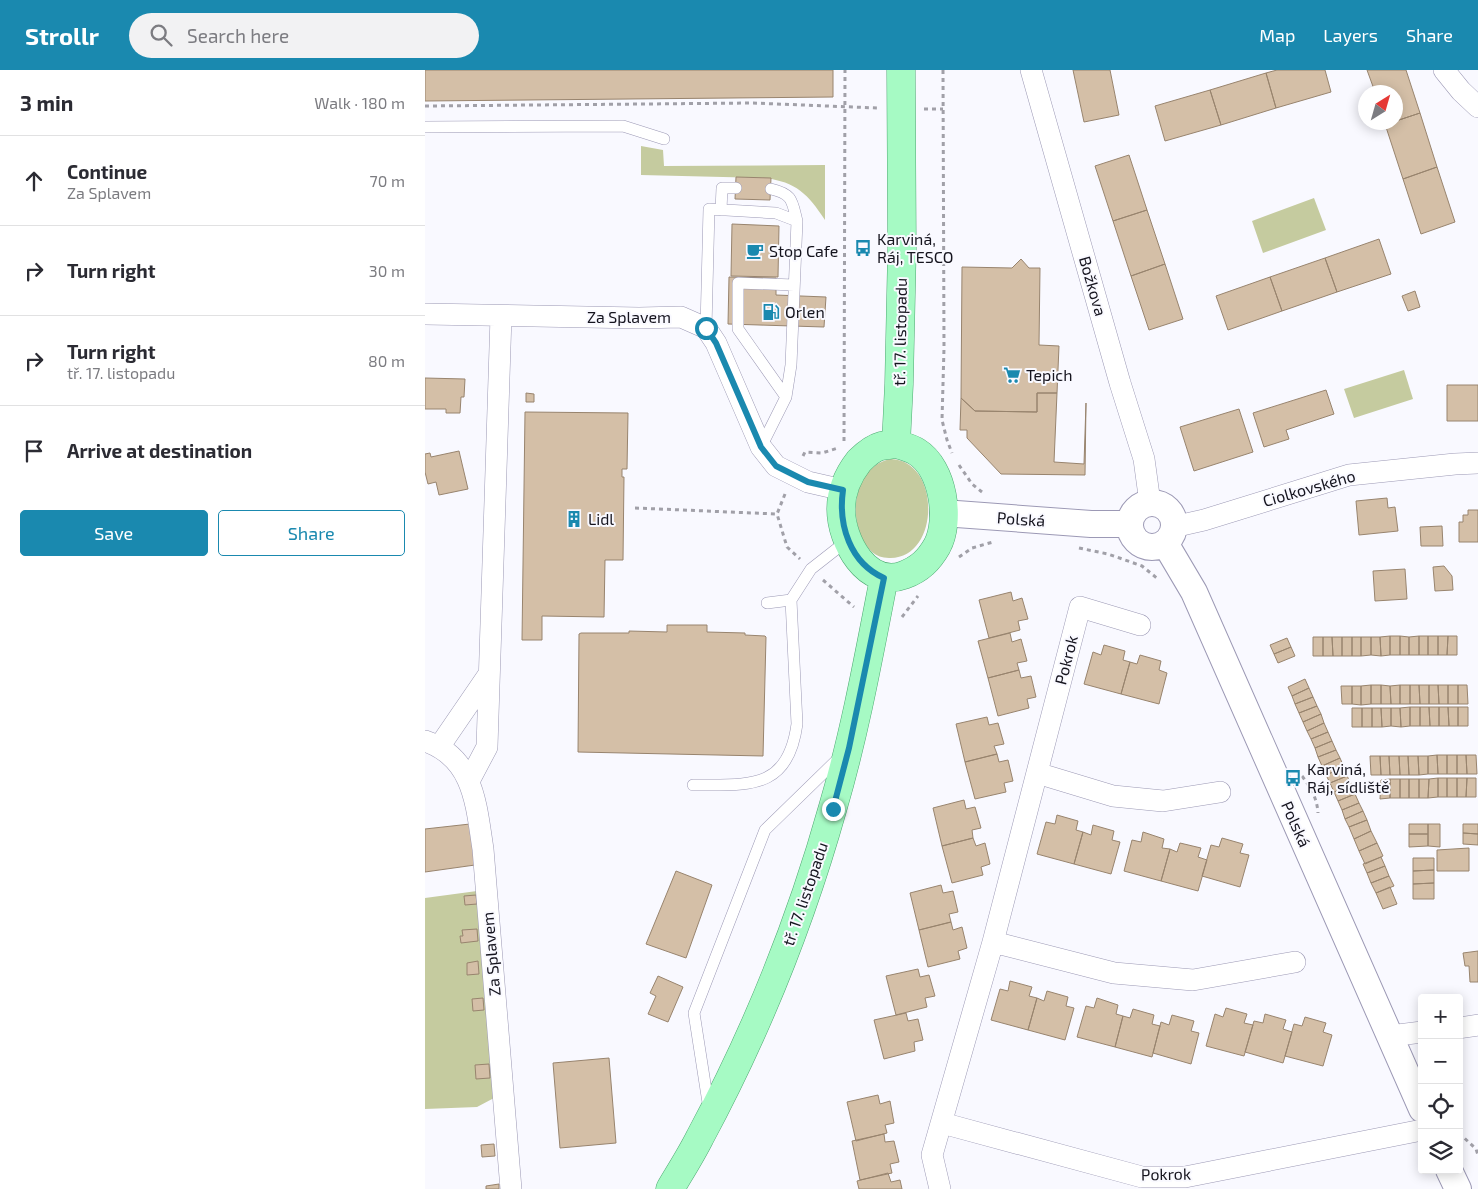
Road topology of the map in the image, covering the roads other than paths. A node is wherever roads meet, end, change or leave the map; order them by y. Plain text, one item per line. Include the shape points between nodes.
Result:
1 (901, 70) edge
2 (1031, 70) edge
3 (1444, 70) edge
4 (1478, 107) edge
5 (425, 127) edge
6 (664, 140) dead end
7 (736, 188) dead end
8 (771, 189) dead end
9 (721, 210) junction
10 (797, 221) junction
11 (794, 285) junction
12 (425, 314) edge
13 (501, 316) junction
14 (706, 328) junction
15 (786, 397) junction
16 (896, 444) junction
17 (761, 447) junction
18 (1478, 463) edge
19 (843, 490) junction
20 (1150, 503) junction
21 (943, 513) junction
22 (1130, 524) junction
23 (1169, 535) junction
24 (848, 540) junction
25 (884, 578) junction
26 (791, 600) junction
27 (767, 603) dead end
28 (1140, 625) dead end
29 (490, 674) junction
30 (432, 744) edge
31 (849, 748) junction
32 (1037, 773) junction
33 (469, 781) junction
34 (693, 785) dead end
35 (1220, 792) dead end
36 (993, 942) junction
37 (1295, 962) dead end
38 (1478, 1025) edge
39 (1463, 1027) edge
40 (1418, 1032) edge
41 (1389, 1036) junction
42 (1418, 1099) edge
43 (711, 1116) junction
44 (942, 1123) junction
45 (1418, 1131) edge
46 (1451, 1174) edge
47 (511, 1189) edge
48 (670, 1189) edge
49 (940, 1189) edge
50 (1458, 1189) edge

1 - 16 main road, tř. 17. listopadu via 901,258
2 - 20 street, Božkova via 1144,459
3 - 4 street
5 - 6 lane via 623,126
7 - 9 lane via 722,188
8 - 10 lane via 782,192 791,200
9 - 10 lane via 776,213
9 - 14 lane via 709,209
10 - 11 lane
11 - 15 lane via 791,365
11 - 15 lane via 738,283 738,329
12 - 13 street, Za Splavem
13 - 14 street, Za Splavem via 681,317
13 - 29 street
14 - 17 street via 716,343
15 - 17 lane
16 - 19 main road via 880,446 862,458 853,468
16 - 21 main road via 918,452 931,467 942,489
17 - 19 street via 776,466 793,476
18 - 23 street, Ciolkovského via 1349,475 1204,520
19 - 24 main road via 841,512
20 - 22 street via 1139,508
20 - 23 street via 1167,510 1173,521
21 - 22 street, Polská
21 - 25 main road via 939,542 924,564 901,576
22 - 23 street via 1133,537 1151,547 1158,546
23 - 41 street, Polská
24 - 25 main road via 867,568
24 - 26 lane via 811,569
25 - 31 main road, tř. 17. listopadu
26 - 27 lane
26 - 34 lane via 797,724 791,751 783,766 762,780 747,784
28 - 32 street, Pokrok via 1080,607
29 - 30 street
29 - 33 street via 487,747
30 - 33 street, Za Splavem via 453,757
31 - 43 main road, tř. 17. listopadu via 833,809 782,959
31 - 43 lane via 765,830 694,1013
32 - 35 street via 1121,797 1163,801
32 - 36 street, Pokrok
33 - 47 street, Za Splavem via 483,849
36 - 37 street via 1113,973 1193,980
36 - 44 street, Pokrok
38 - 39 street
40 - 41 street
41 - 42 street, Polská
43 - 48 main road, tř. 17. listopadu
44 - 45 street, Pokrok via 1142,1177 1185,1177
44 - 49 street, Pokrok via 932,1155
46 - 50 street

